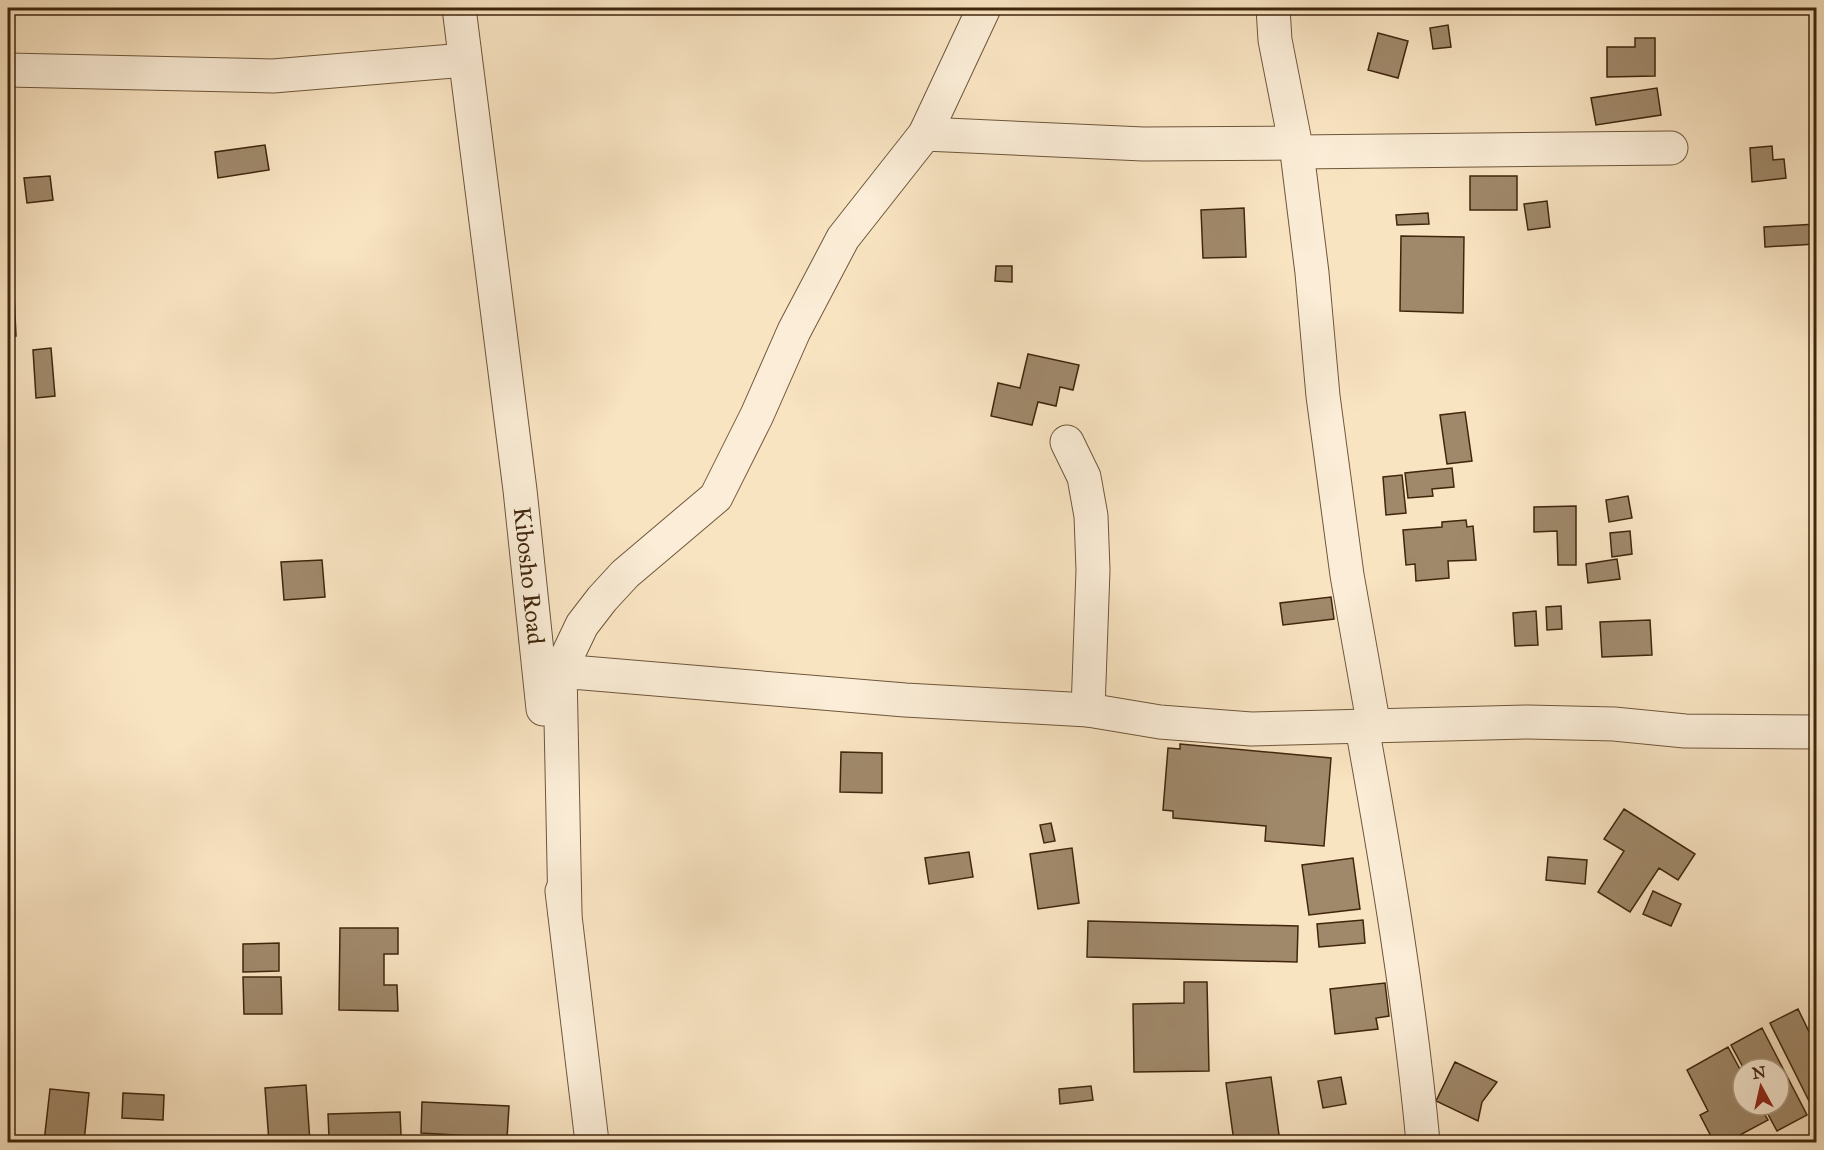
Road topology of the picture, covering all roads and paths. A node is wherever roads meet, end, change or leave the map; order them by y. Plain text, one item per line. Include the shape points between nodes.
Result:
1 (459, 8) edge
2 (984, 8) edge
3 (1273, 8) edge
4 (465, 60) junction
5 (8, 70) edge
6 (925, 134) junction
7 (1296, 147) junction
8 (1671, 148) dead end
9 (1067, 442) dead end
10 (560, 671) junction
11 (1088, 710) junction
12 (1368, 727) junction
13 (1816, 732) edge
14 (565, 913) junction
15 (592, 1143) edge
16 (1423, 1143) edge

1 - 4 street, Kibosho Road
2 - 6 street
3 - 7 street via 1275,40
4 - 5 street via 273,75
4 - 14 street, Kibosho Road via 518,478
6 - 7 street
6 - 10 street via 843,238 794,331 716,497 625,574 602,599 582,625
7 - 8 street
7 - 12 street via 1323,396
9 - 11 street via 1084,477 1091,516
10 - 11 street via 904,700
10 - 14 street
11 - 12 street via 1160,722 1251,729
12 - 13 street via 1528,722 1685,731
12 - 16 street via 1413,1032
14 - 15 street, Kibosho Road

